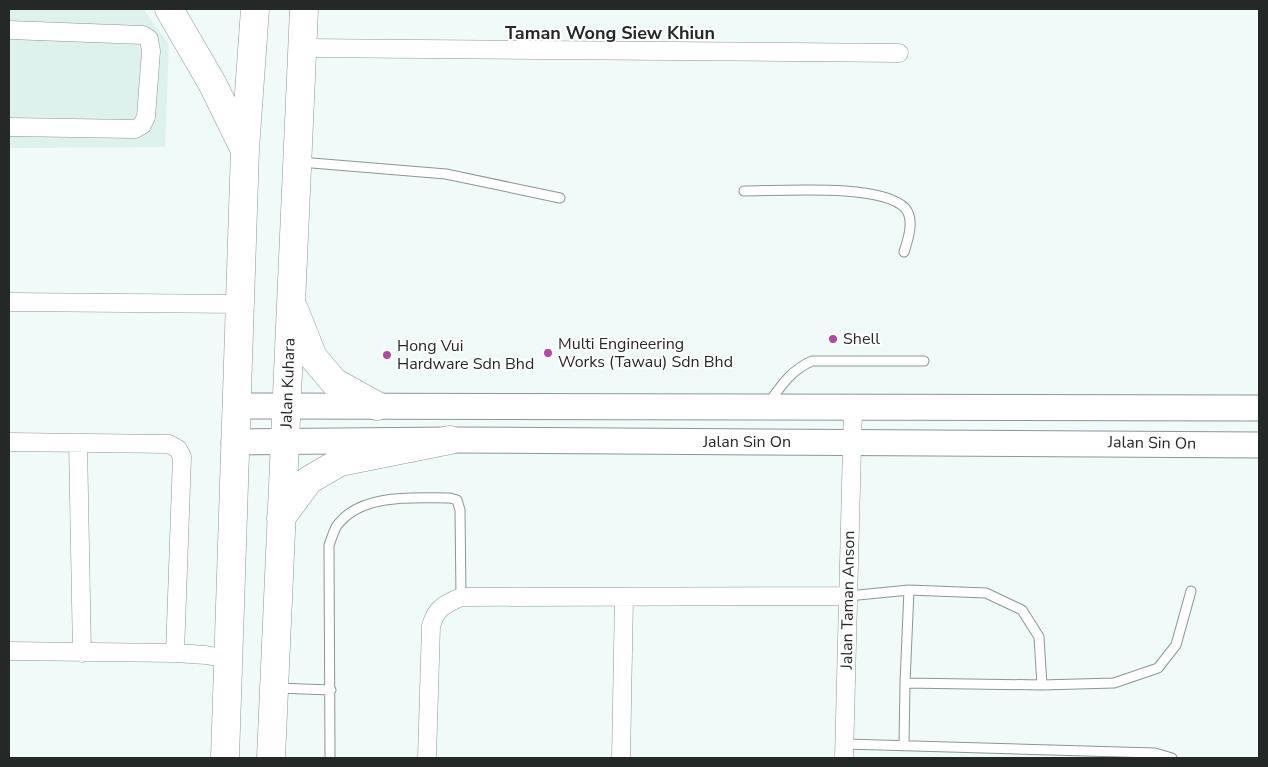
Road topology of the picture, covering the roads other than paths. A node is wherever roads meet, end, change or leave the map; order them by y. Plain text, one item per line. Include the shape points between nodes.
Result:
1 (169, 9) edge
2 (255, 9) edge
3 (304, 9) edge
4 (9, 30) edge
5 (303, 48) junction
6 (899, 53) dead end
7 (9, 127) edge
8 (245, 149) junction
9 (298, 162) junction
10 (744, 191) dead end
11 (560, 198) dead end
12 (904, 252) dead end
13 (291, 301) junction
14 (9, 302) edge
15 (241, 304) junction
16 (924, 361) dead end
17 (236, 406) junction
18 (287, 406) junction
19 (377, 406) junction
20 (767, 406) junction
21 (853, 408) junction
22 (1259, 408) edge
23 (450, 440) junction
24 (9, 442) edge
25 (234, 442) junction
26 (78, 443) junction
27 (285, 443) junction
28 (852, 443) junction
29 (1259, 445) edge
30 (281, 518) junction
31 (909, 590) junction
32 (1191, 591) dead end
33 (848, 596) junction
34 (461, 597) junction
35 (624, 597) junction
36 (9, 651) edge
37 (82, 653) junction
38 (175, 653) junction
39 (227, 659) junction
40 (906, 683) junction
41 (1042, 685) junction
42 (274, 688) junction
43 (331, 690) junction
44 (904, 745) junction
45 (845, 751) edge
46 (224, 758) edge
47 (271, 758) edge
48 (330, 758) edge
49 (427, 758) edge
50 (621, 758) edge
51 (1172, 758) edge

1 - 8 main road
2 - 8 main road
3 - 5 main road, Jalan Kuhara
4 - 7 street via 143,35 149,39 151,51 146,117 135,129
5 - 6 street
5 - 9 main road, Jalan Kuhara
8 - 15 main road
9 - 11 lane via 446,174
9 - 13 main road, Jalan Kuhara
10 - 12 lane via 861,192 891,198 906,209 910,226
13 - 18 main road, Jalan Kuhara
13 - 19 main road via 313,357 334,382
14 - 15 street
15 - 17 main road
16 - 20 lane via 812,361 789,375
17 - 18 main road, Jalan Sin On
17 - 25 main road
18 - 19 main road, Jalan Sin On
18 - 27 main road, Jalan Kuhara
19 - 20 main road, Jalan Sin On
20 - 21 main road, Jalan Sin On
21 - 22 main road, Jalan Sin On
21 - 28 street, Jalan Taman Anson
23 - 27 main road, Jalan Sin On
23 - 28 main road, Jalan Sin On
23 - 30 main road via 340,462 309,480
24 - 26 street
25 - 27 main road, Jalan Sin On
25 - 39 main road
26 - 37 street
26 - 38 street via 169,444 178,449 182,457
27 - 30 main road, Jalan Kuhara
28 - 29 main road, Jalan Sin On
28 - 33 street, Jalan Taman Anson
30 - 42 main road, Jalan Kuhara
31 - 33 lane
31 - 40 lane
31 - 41 lane via 986,593 1022,610 1039,637
32 - 41 lane via 1176,645 1158,668 1114,683
33 - 35 street
33 - 45 street, Jalan Taman Anson
34 - 35 street
34 - 43 lane via 460,510 457,500 402,499 376,502 357,509 338,523 329,545
34 - 49 street via 442,606 434,615 431,626
35 - 50 street
36 - 37 street
37 - 38 street
38 - 39 street
39 - 46 main road
40 - 41 lane
40 - 44 lane
42 - 43 lane
42 - 47 main road, Jalan Kuhara
43 - 48 lane
44 - 45 lane
44 - 51 lane via 1155,753

